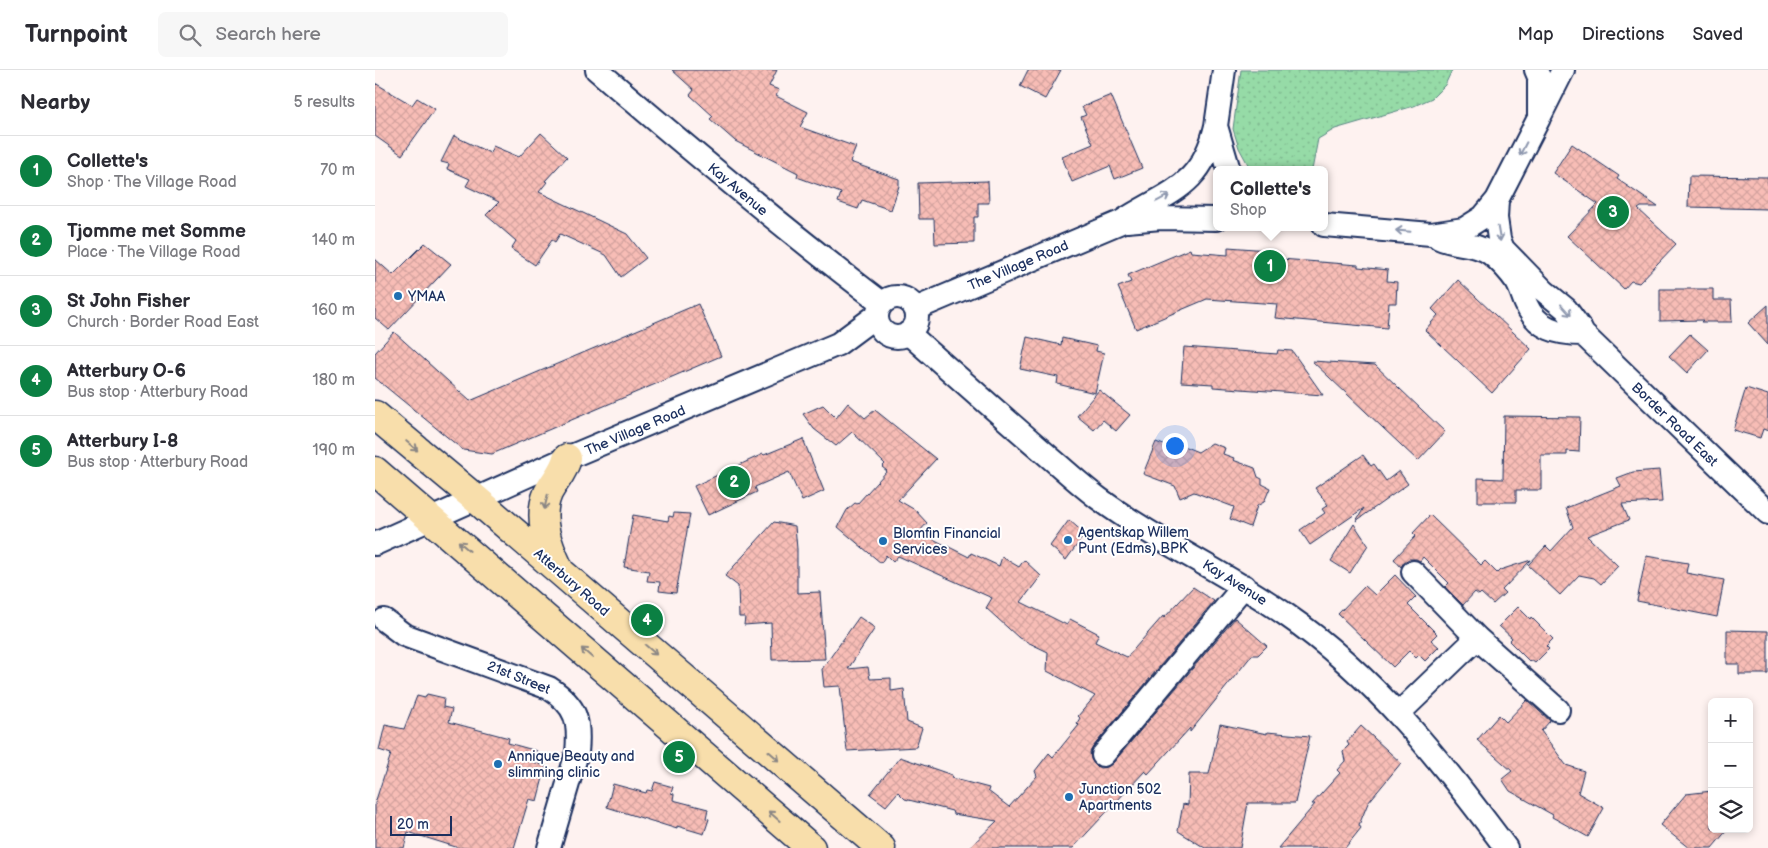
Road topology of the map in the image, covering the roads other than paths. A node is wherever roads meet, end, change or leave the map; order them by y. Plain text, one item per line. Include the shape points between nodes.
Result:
1 (597, 70) edge
2 (1223, 70) edge
3 (1536, 70) edge
4 (1563, 70) edge
5 (1539, 118) junction
6 (1216, 126) junction
7 (1228, 166) edge
8 (1497, 200) junction
9 (1213, 219) edge
10 (1121, 222) junction
11 (1328, 225) edge
12 (1431, 234) junction
13 (1511, 266) junction
14 (879, 309) junction
15 (915, 309) junction
16 (899, 334) junction
17 (838, 344) junction
18 (375, 415) edge
19 (567, 458) junction
20 (375, 471) edge
21 (476, 499) junction
22 (1768, 513) edge
23 (433, 520) junction
24 (375, 544) edge
25 (561, 572) junction
26 (1413, 572) dead end
27 (1244, 586) junction
28 (384, 620) dead end
29 (1477, 638) junction
30 (1558, 710) dead end
31 (1398, 714) junction
32 (1103, 755) dead end
33 (549, 848) edge
34 (811, 848) edge
35 (881, 848) edge
36 (1506, 848) edge

1 - 14 street, Kay Avenue
2 - 6 street
3 - 5 street via 1539,77
4 - 5 street
5 -> 8 street
6 - 7 street
10 -> 6 street, The Village Road via 1184,185 1206,156
8 - 12 street via 1483,217 1463,229
8 -> 13 street, Border Road East via 1499,239
9 - 10 street, The Village Road via 1161,218
10 - 15 street, The Village Road
12 -> 11 street
12 - 13 street, Border Road East via 1474,246
13 - 22 street, Border Road East via 1532,314 1547,329 1563,334 1583,334
14 - 15 street via 887,299 900,297
14 - 16 street via 880,327
14 - 17 street
15 - 16 street via 916,322
16 - 17 street
16 - 27 street, Kay Avenue via 971,390 1097,498
17 - 19 street, The Village Road
18 -> 21 main road, Atterbury Road
19 - 21 street, The Village Road
19 -> 25 main road via 565,468 547,495 544,520 551,552
20 - 23 main road
21 - 23 street, The Village Road
21 - 25 main road, Atterbury Road
23 - 24 street, The Village Road
34 -> 23 main road
25 -> 35 main road, Atterbury Road
26 - 29 street
27 - 31 street, Kay Avenue via 1333,651
27 - 32 street
28 - 33 street, 21st Street via 404,634 549,688 563,697 572,709 579,737 577,753
29 - 30 street
29 - 31 street
31 - 36 street, Kay Avenue via 1431,750

